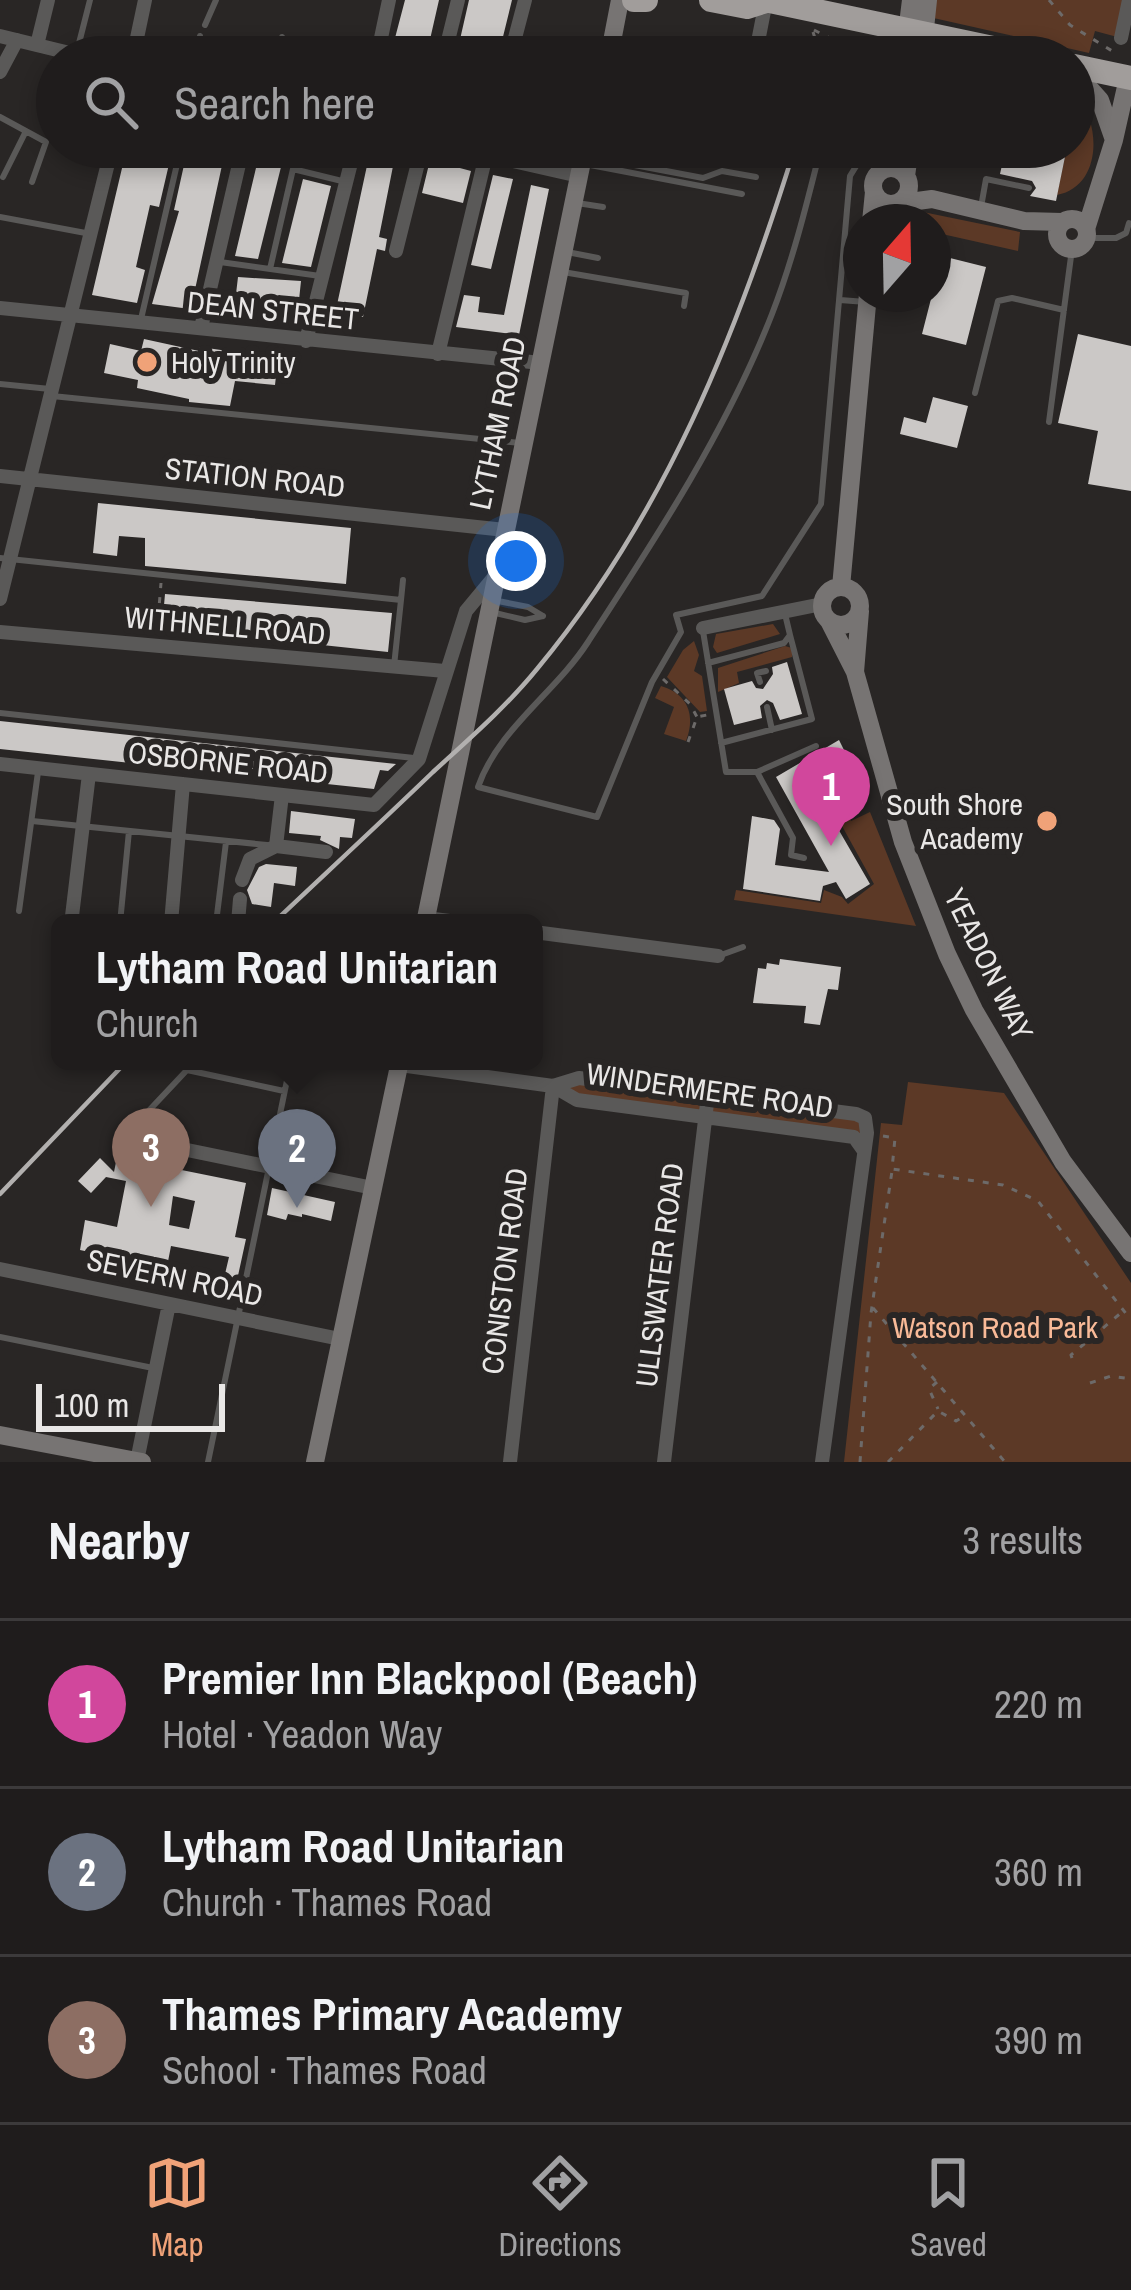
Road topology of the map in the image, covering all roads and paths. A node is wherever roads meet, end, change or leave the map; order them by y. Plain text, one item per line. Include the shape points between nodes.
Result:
1 (48, 0) edge
2 (90, 0) edge
3 (145, 0) edge
4 (215, 0) edge
5 (389, 0) edge
6 (458, 0) edge
7 (525, 0) edge
8 (620, 0) edge
9 (635, 0) edge
10 (646, 0) edge
11 (711, 0) edge
12 (765, 0) edge
13 (910, 0) edge
14 (928, 0) edge
15 (1049, 0) edge
16 (1130, 1) edge
17 (205, 25) dead end
18 (0, 36) edge
19 (39, 36) edge
20 (81, 36) edge
21 (137, 36) edge
22 (381, 36) edge
23 (449, 36) edge
24 (516, 36) edge
25 (614, 36) edge
26 (618, 36) edge
27 (759, 36) edge
28 (906, 36) edge
29 (924, 36) edge
30 (943, 36) edge
31 (1088, 36) edge
32 (1121, 38) dead end
33 (17, 40) junction
34 (1095, 41) edge
35 (36, 45) edge
36 (1095, 70) edge
37 (0, 72) edge
38 (1125, 73) edge
39 (1095, 94) edge
40 (1131, 116) edge
41 (0, 117) edge
42 (26, 131) junction
43 (36, 136) edge
44 (1114, 140) junction
45 (37, 168) edge
46 (107, 168) edge
47 (176, 168) edge
48 (238, 168) edge
49 (350, 168) edge
50 (417, 168) edge
51 (482, 168) edge
52 (580, 168) edge
53 (620, 168) edge
54 (636, 168) edge
55 (815, 168) edge
56 (855, 168) edge
57 (899, 168) edge
58 (902, 168) edge
59 (900, 175) junction
60 (3, 177) dead end
61 (756, 178) dead end
62 (32, 182) dead end
63 (346, 182) junction
64 (1029, 188) dead end
65 (874, 192) junction
66 (742, 194) dead end
67 (932, 200) junction
68 (574, 202) junction
69 (873, 204) edge
70 (883, 204) edge
71 (896, 204) edge
72 (915, 204) edge
73 (603, 208) dead end
74 (980, 211) junction
75 (0, 217) edge
76 (1130, 223) edge
77 (1072, 233) junction
78 (91, 235) junction
79 (396, 251) dead end
80 (564, 251) junction
81 (598, 258) dead end
82 (216, 261) junction
83 (270, 269) junction
84 (560, 271) junction
85 (322, 276) junction
86 (840, 300) junction
87 (843, 300) edge
88 (684, 306) dead end
89 (0, 308) edge
90 (1064, 310) junction
91 (866, 312) edge
92 (72, 316) junction
93 (140, 322) junction
94 (201, 328) junction
95 (306, 341) junction
96 (438, 354) junction
97 (541, 363) junction
98 (0, 384) edge
99 (53, 393) junction
100 (975, 393) dead end
101 (1049, 422) dead end
102 (523, 443) junction
103 (0, 476) edge
104 (32, 480) junction
105 (505, 530) junction
106 (4, 559) edge
107 (162, 575) junction
108 (495, 577) junction
109 (404, 580) dead end
110 (841, 587) junction
111 (0, 599) edge
112 (401, 600) junction
113 (488, 606) junction
114 (860, 606) junction
115 (784, 612) junction
116 (826, 612) junction
117 (703, 628) joint
118 (0, 632) edge
119 (790, 635) junction
120 (156, 646) junction
121 (798, 662) junction
122 (708, 663) junction
123 (788, 665) dead end
124 (394, 667) junction
125 (766, 670) dead end
126 (445, 671) junction
127 (855, 672) junction
128 (656, 675) junction
129 (802, 675) junction
130 (791, 678) dead end
131 (760, 682) dead end
132 (807, 689) junction
133 (795, 692) dead end
134 (810, 704) junction
135 (799, 706) dead end
136 (771, 711) dead end
137 (0, 712) edge
138 (709, 714) dead end
139 (697, 717) junction
140 (772, 730) junction
141 (688, 742) dead end
142 (721, 743) junction
143 (816, 746) dead end
144 (422, 753) junction
145 (0, 764) edge
146 (39, 769) junction
147 (757, 772) junction
148 (88, 774) junction
149 (183, 784) junction
150 (282, 795) junction
151 (32, 821) junction
152 (82, 826) junction
153 (129, 831) junction
154 (178, 836) junction
155 (226, 842) junction
156 (276, 846) junction
157 (326, 852) dead end
158 (804, 857) dead end
159 (242, 880) dead end
160 (240, 899) dead end
161 (20, 911) dead end
162 (72, 914) edge
163 (121, 914) edge
164 (172, 914) edge
165 (217, 914) edge
166 (239, 914) edge
167 (427, 914) edge
168 (543, 933) edge
169 (743, 947) dead end
170 (718, 956) joint
171 (289, 1070) edge
172 (398, 1070) edge
173 (447, 1070) edge
174 (553, 1086) junction
175 (284, 1091) junction
176 (708, 1095) junction
177 (705, 1117) junction
178 (867, 1133) junction
179 (124, 1137) joint
180 (864, 1151) junction
181 (267, 1167) junction
182 (892, 1169) junction
183 (373, 1188) junction
184 (1131, 1253) edge
185 (0, 1269) edge
186 (170, 1304) junction
187 (872, 1306) junction
188 (1125, 1310) junction
189 (236, 1318) junction
190 (1131, 1320) edge
191 (0, 1337) edge
192 (340, 1339) junction
193 (1072, 1358) dead end
194 (156, 1368) junction
195 (1131, 1379) edge
196 (938, 1381) junction
197 (1090, 1383) dead end
198 (938, 1411) junction
199 (966, 1415) junction
200 (0, 1435) edge
201 (68, 1455) edge
202 (140, 1461) edge
203 (208, 1462) edge
204 (315, 1462) edge
205 (510, 1462) edge
206 (664, 1462) edge
207 (822, 1462) edge
208 (860, 1462) edge
209 (887, 1462) edge
210 (1005, 1462) edge

1 - 19 street
2 - 20 lane
3 - 21 street
4 - 17 lane
5 - 22 street
6 - 23 street
7 - 24 street
8 - 25 street
9 - 10 highway
9 - 26 street
11 - 12 highway via 747,7
12 - 27 street
12 - 30 highway
13 - 28 street
14 - 29 street
15 - 31 path
16 - 32 street
18 - 33 street
33 - 35 street
33 - 37 street
34 - 38 path via 1118,55
36 - 38 highway
38 - 44 street
39 - 44 street
40 - 44 street
41 - 42 lane
42 - 43 lane
42 - 60 lane
44 - 77 street
45 - 62 lane
46 - 78 street
47 - 93 lane
48 - 82 street
49 - 63 street
50 - 79 street
51 - 96 street
52 - 68 street, LYTHAM ROAD
53 - 66 lane
54 - 61 lane
55 - 128 lane via 772,315 701,460 575,662 500,746 478,787 597,817
56 - 86 lane
57 - 59 street
58 - 59 street
59 - 65 street via 876,177
59 - 67 street
59 - 71 street via 906,194
63 - 83 lane via 293,169
63 - 85 street
64 - 74 lane via 986,179
65 - 69 street
65 - 70 street
67 - 72 street
67 - 74 street
68 - 73 lane
68 - 80 street, LYTHAM ROAD
74 - 77 street
75 - 78 lane
76 - 77 lane via 1116,238
77 - 90 lane
78 - 92 street
80 - 81 lane
80 - 84 street, LYTHAM ROAD
82 - 83 lane
82 - 94 street
83 - 85 lane
84 - 88 lane via 686,293
84 - 97 street, LYTHAM ROAD
85 - 95 street
86 - 87 lane
86 - 128 lane via 821,504 762,596 676,614 682,632
89 - 92 street, DEAN STREET
90 - 100 lane via 998,301
90 - 101 lane
91 - 110 street
92 - 93 street, DEAN STREET
92 - 99 street
93 - 94 street, DEAN STREET
94 - 95 street, DEAN STREET
95 - 96 street, DEAN STREET
96 - 97 street, DEAN STREET
97 - 102 street, LYTHAM ROAD
98 - 99 lane
99 - 102 lane
99 - 104 street
102 - 105 street, LYTHAM ROAD
103 - 104 street, STATION ROAD
104 - 105 street, STATION ROAD
104 - 106 street
105 - 108 street, LYTHAM ROAD
106 - 107 lane
106 - 111 street
107 - 112 lane
107 - 120 path
108 - 113 street, LYTHAM ROAD
108 - 126 street via 466,610
109 - 112 lane
110 - 114 street
110 - 116 street via 826,594
112 - 124 lane
113 - 113 lane via 528,608 543,616 525,620
113 - 167 street, LYTHAM ROAD
114 - 116 street via 847,624
114 - 127 street, YEADON WAY
115 - 116 street
115 - 117 street
115 - 119 lane
116 - 127 street, YEADON WAY
117 - 122 lane
118 - 120 street, WITHNELL ROAD
119 - 121 lane
119 - 122 lane
120 - 124 street, WITHNELL ROAD
121 - 123 lane
121 - 129 lane
122 - 142 lane
124 - 126 street, WITHNELL ROAD
125 - 131 lane via 757,673
126 - 144 street
127 - 184 street, YEADON WAY via 916,880 965,992 1063,1162
128 - 139 path
129 - 130 lane
129 - 132 lane
132 - 133 lane
132 - 134 lane
134 - 135 lane
134 - 140 lane via 812,719
136 - 140 lane
137 - 144 lane
138 - 139 path
139 - 141 path
140 - 142 lane
142 - 147 lane via 726,772
143 - 147 lane
144 - 150 street, OSBORNE ROAD via 374,805
145 - 146 street, OSBORNE ROAD
146 - 148 street, OSBORNE ROAD
146 - 151 lane
147 - 158 lane via 793,838 791,855
148 - 149 street, OSBORNE ROAD
148 - 152 street
149 - 150 street, OSBORNE ROAD
149 - 154 street
150 - 156 street
151 - 152 lane
151 - 161 lane
152 - 153 lane
152 - 162 street
153 - 154 lane
153 - 163 lane
154 - 155 lane
154 - 164 street
155 - 156 lane
155 - 165 lane
156 - 157 street
156 - 159 street via 250,859
160 - 166 street
168 - 170 street
169 - 170 lane
171 - 175 lane
172 - 183 street
173 - 174 street, WINDERMERE ROAD
174 - 176 street, WINDERMERE ROAD via 578,1078
174 - 177 street, WINDERMERE ROAD via 577,1100
174 - 205 street, CONISTON ROAD
175 - 179 lane via 187,1070
175 - 181 lane
176 - 177 street, ULLSWATER ROAD
176 - 178 street, WINDERMERE ROAD via 856,1114 867,1121
177 - 180 street, WINDERMERE ROAD via 854,1137
177 - 206 street, ULLSWATER ROAD
178 - 180 street, WINDERMERE ROAD
178 - 182 path via 895,1138
179 - 181 street
180 - 207 street
181 - 183 street
181 - 189 lane
182 - 187 path
182 - 188 path via 1021,1190
183 - 192 street
185 - 186 street, SEVERN ROAD
186 - 189 street, SEVERN ROAD
186 - 194 street
187 - 196 path
187 - 208 path
188 - 190 path
188 - 193 path
189 - 192 street, SEVERN ROAD
189 - 203 lane
191 - 194 lane
192 - 204 street
194 - 202 street
195 - 197 path
196 - 198 path via 929,1389
196 - 199 path
198 - 199 path via 956,1421
198 - 209 path
199 - 210 path
200 - 201 street
201 - 202 street

